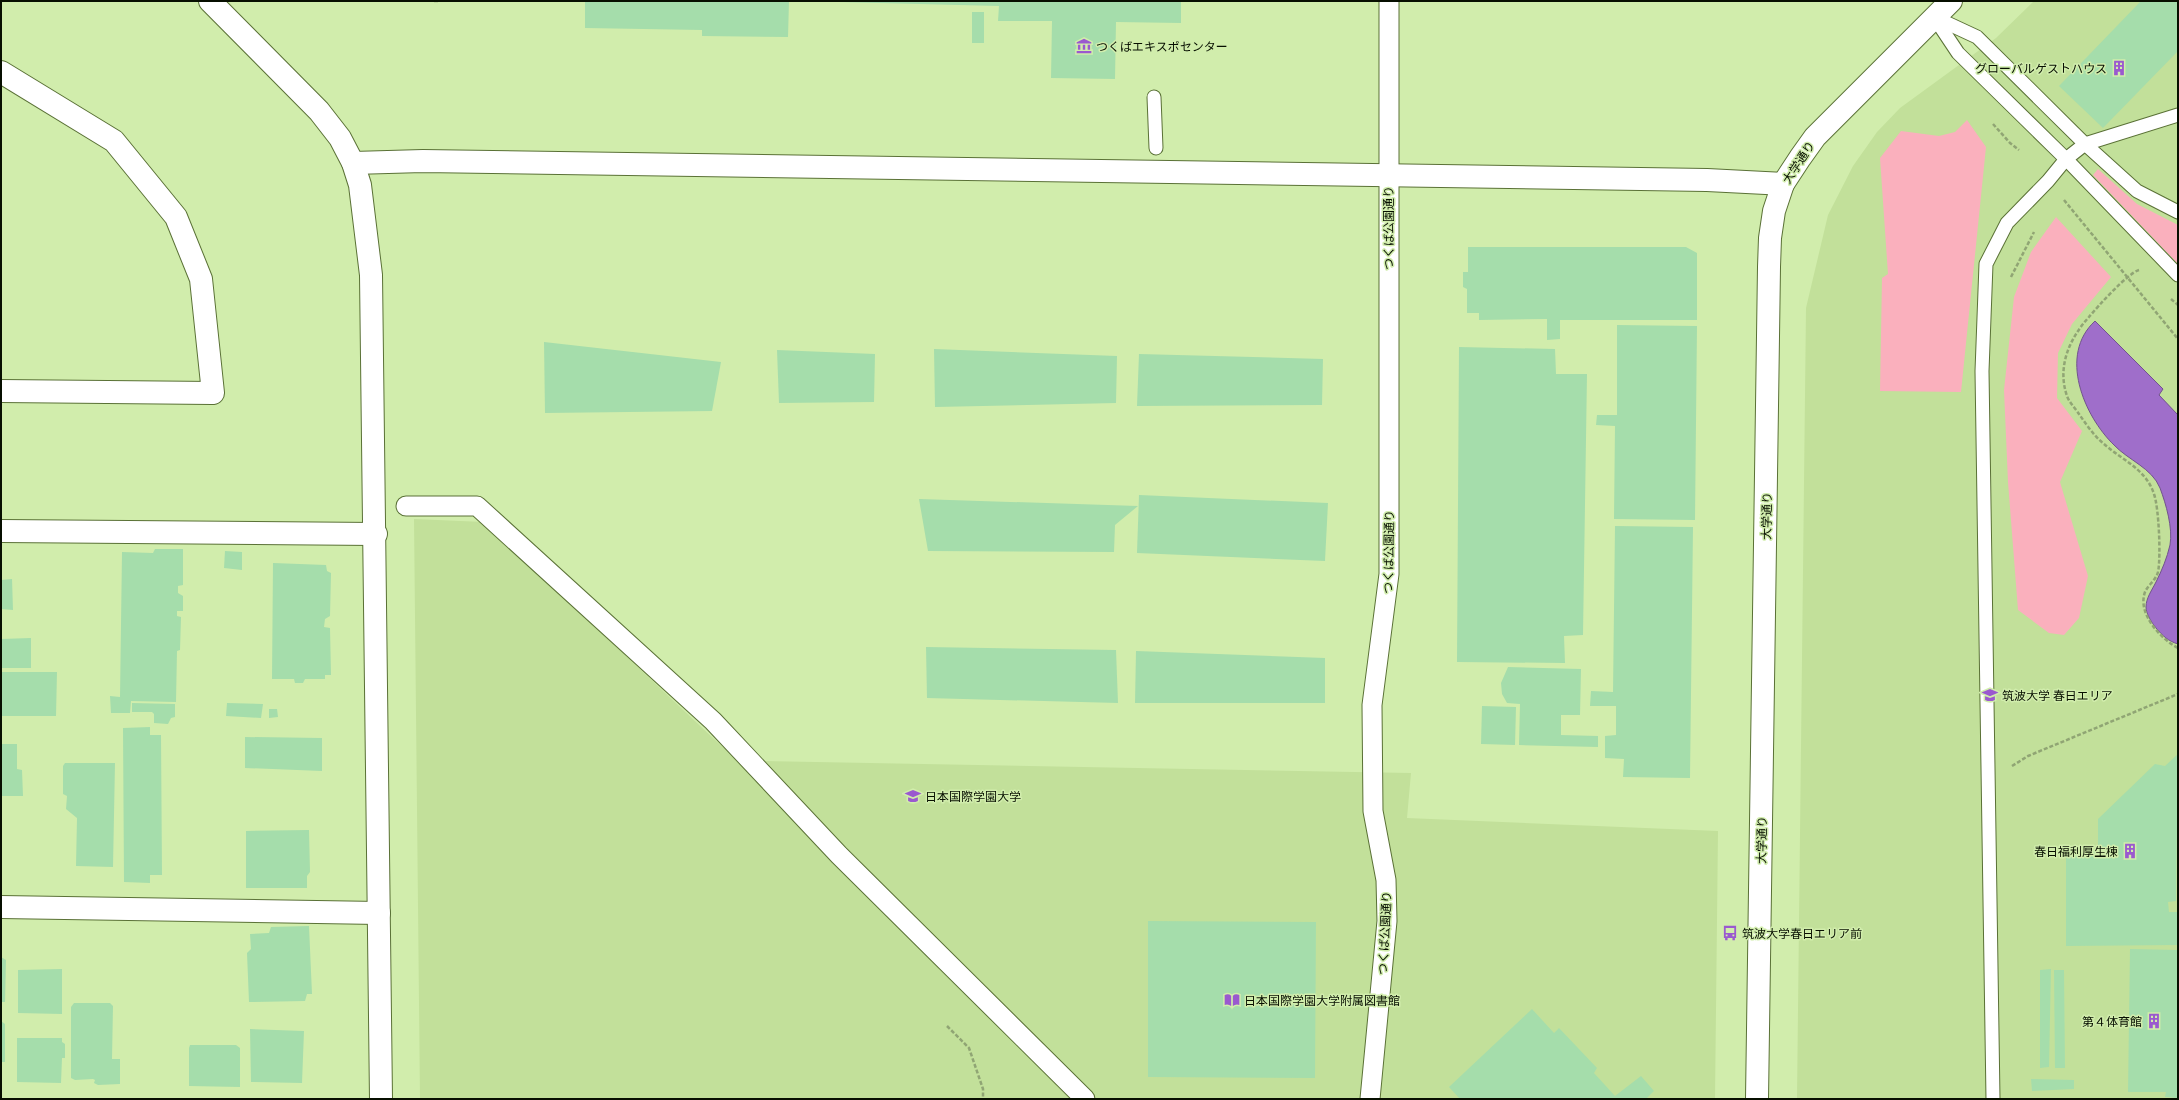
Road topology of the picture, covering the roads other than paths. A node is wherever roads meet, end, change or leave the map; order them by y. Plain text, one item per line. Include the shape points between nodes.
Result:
1 (210, 1) edge
2 (1389, 1) edge
3 (1951, 1) edge
4 (1934, 17) junction
5 (1, 72) edge
6 (1154, 96) dead end
7 (2178, 114) edge
8 (2085, 144) junction
9 (1156, 148) dead end
10 (2066, 159) junction
11 (354, 163) junction
12 (1388, 176) junction
13 (1783, 184) junction
14 (2178, 212) edge
15 (2178, 275) edge
16 (1, 390) edge
17 (406, 506) dead end
18 (1, 531) edge
19 (376, 534) junction
20 (1, 907) edge
21 (379, 913) junction
22 (381, 1099) edge
23 (1085, 1099) edge
24 (1370, 1099) edge
25 (1757, 1099) edge
26 (1994, 1099) edge

1 - 11 street via 319,111 340,138
2 - 12 street, つくば公園通り
3 - 4 street, 大学通り
4 - 8 lane via 1978,37
4 - 10 lane via 1958,53
4 - 13 street, 大学通り via 1815,136
5 - 16 street via 114,141 176,217 201,279 213,393
6 - 9 lane
7 - 8 lane
8 - 10 lane
8 - 14 lane via 2137,191
10 - 15 lane
10 - 26 lane via 2007,223 1986,264 1982,371
11 - 12 street via 423,161
11 - 19 street via 361,193 371,275
12 - 13 street via 1707,180
12 - 24 street, つくば公園通り via 1389,574 1372,705 1373,811 1386,880 1387,921
13 - 25 street, 大学通り via 1774,211 1770,238
17 - 23 street via 477,506 713,721 839,855
18 - 19 street
19 - 21 street
20 - 21 street
21 - 22 street

